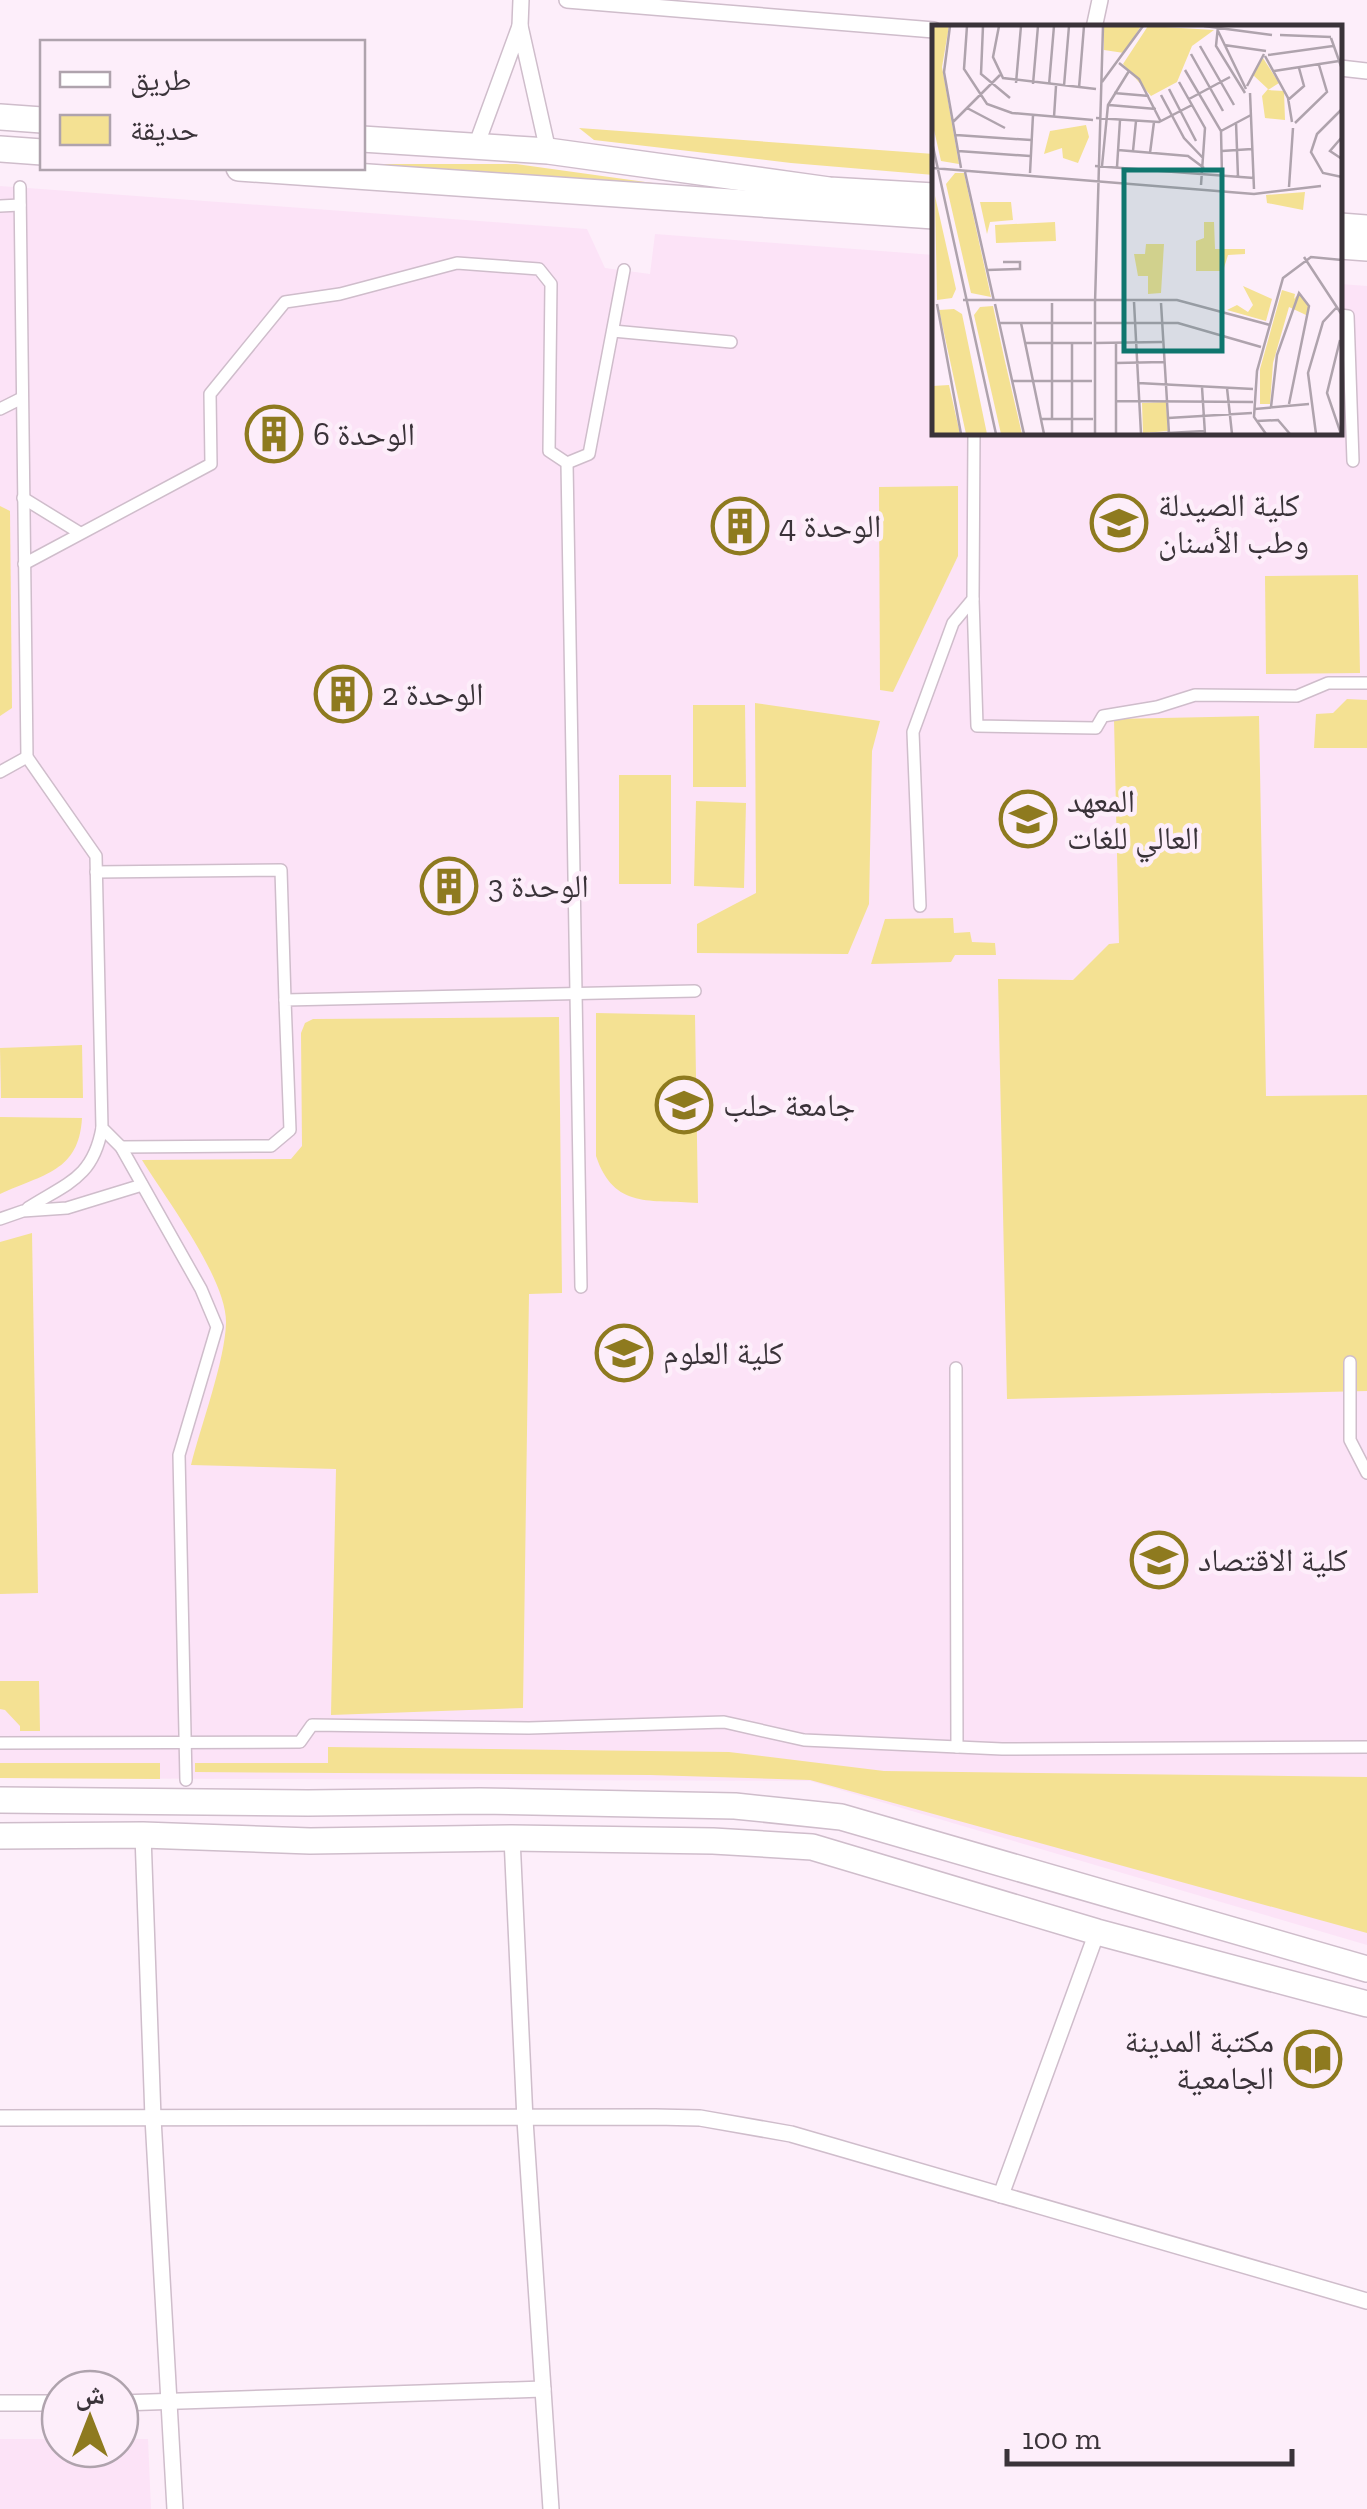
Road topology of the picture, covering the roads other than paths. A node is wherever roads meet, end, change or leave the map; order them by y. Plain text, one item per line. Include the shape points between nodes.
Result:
1 (521, 0) edge
2 (566, 0) edge
3 (1100, 0) edge
4 (1095, 25) edge
5 (520, 26) junction
6 (932, 30) edge
7 (1342, 68) edge
8 (1367, 71) edge
9 (0, 118) edge
10 (40, 120) edge
11 (365, 139) edge
12 (476, 146) junction
13 (0, 149) edge
14 (548, 150) junction
15 (40, 152) edge
16 (265, 170) edge
17 (20, 187) dead end
18 (932, 196) edge
19 (20, 205) junction
20 (0, 206) edge
21 (932, 216) edge
22 (1342, 226) edge
23 (1367, 228) edge
24 (1342, 246) edge
25 (1367, 248) edge
26 (624, 270) dead end
27 (1342, 315) edge
28 (612, 331) junction
29 (732, 342) dead end
30 (22, 398) junction
31 (0, 409) edge
32 (974, 435) edge
33 (1353, 461) dead end
34 (567, 463) junction
35 (23, 498) junction
36 (80, 534) junction
37 (24, 564) junction
38 (973, 599) junction
39 (1367, 683) edge
40 (27, 757) junction
41 (0, 772) edge
42 (96, 872) junction
43 (920, 906) dead end
44 (695, 991) dead end
45 (576, 993) junction
46 (285, 1000) junction
47 (102, 1128) junction
48 (121, 1148) junction
49 (142, 1185) junction
50 (24, 1211) junction
51 (0, 1219) edge
52 (580, 1286) dead end
53 (1350, 1362) dead end
54 (956, 1368) dead end
55 (1367, 1473) edge
56 (185, 1742) junction
57 (0, 1744) edge
58 (957, 1747) junction
59 (1367, 1747) edge
60 (186, 1780) dead end
61 (0, 1800) edge
62 (308, 1803) junction
63 (144, 1835) junction
64 (0, 1836) edge
65 (512, 1838) junction
66 (310, 1840) junction
67 (1097, 1932) junction
68 (1367, 1969) edge
69 (1367, 2004) edge
70 (0, 2118) edge
71 (153, 2118) junction
72 (525, 2120) junction
73 (1001, 2195) junction
74 (1367, 2301) edge
75 (543, 2390) junction
76 (40, 2403) edge
77 (140, 2403) edge
78 (169, 2403) junction
79 (0, 2404) edge
80 (175, 2509) edge
81 (551, 2509) edge

1 - 5 street
2 - 6 street
3 - 4 street
5 - 12 street
5 - 14 street
7 - 8 street
9 - 10 main road
11 - 12 main road
12 - 14 main road
13 - 15 main road
14 - 18 main road via 829,190
16 - 21 main road
17 - 19 street
19 - 20 street
19 - 30 street
22 - 23 main road
24 - 25 main road
26 - 28 street
27 - 33 street via 1348,316
28 - 29 street
28 - 34 street via 589,454
30 - 31 street
30 - 35 street
32 - 38 street
34 - 36 street via 549,451 550,284 539,268 457,263 284,302 210,394 210,464
34 - 45 street
35 - 36 street
35 - 37 street
36 - 37 street
37 - 40 street
38 - 39 street via 977,726 1096,728 1103,716 1195,695 1297,696 1328,683
38 - 43 street via 953,623 913,732
40 - 41 street
40 - 42 street via 96,856
42 - 46 street via 281,870
42 - 47 street
44 - 45 street
45 - 46 street
45 - 52 street
46 - 48 street via 290,1130 271,1146
47 - 48 street
47 - 50 street via 84,1172
48 - 49 street
49 - 50 street via 67,1208
49 - 56 street via 217,1328 179,1455
50 - 51 street
53 - 55 street via 1350,1440
54 - 58 street
56 - 57 street
56 - 58 street via 300,1742 312,1726 724,1722 804,1740
56 - 60 street
58 - 59 street
61 - 62 main road
62 - 66 main road
62 - 68 main road via 734,1806 841,1818
63 - 64 main road
63 - 66 main road
63 - 71 street
65 - 66 main road
65 - 67 main road via 812,1847
65 - 72 street
67 - 69 main road
67 - 73 street
70 - 71 street
71 - 72 street
71 - 78 street
72 - 73 street via 670,2118 747,2125
72 - 75 street
73 - 74 street
75 - 78 street
75 - 81 street
76 - 79 street
77 - 78 street
78 - 80 street

